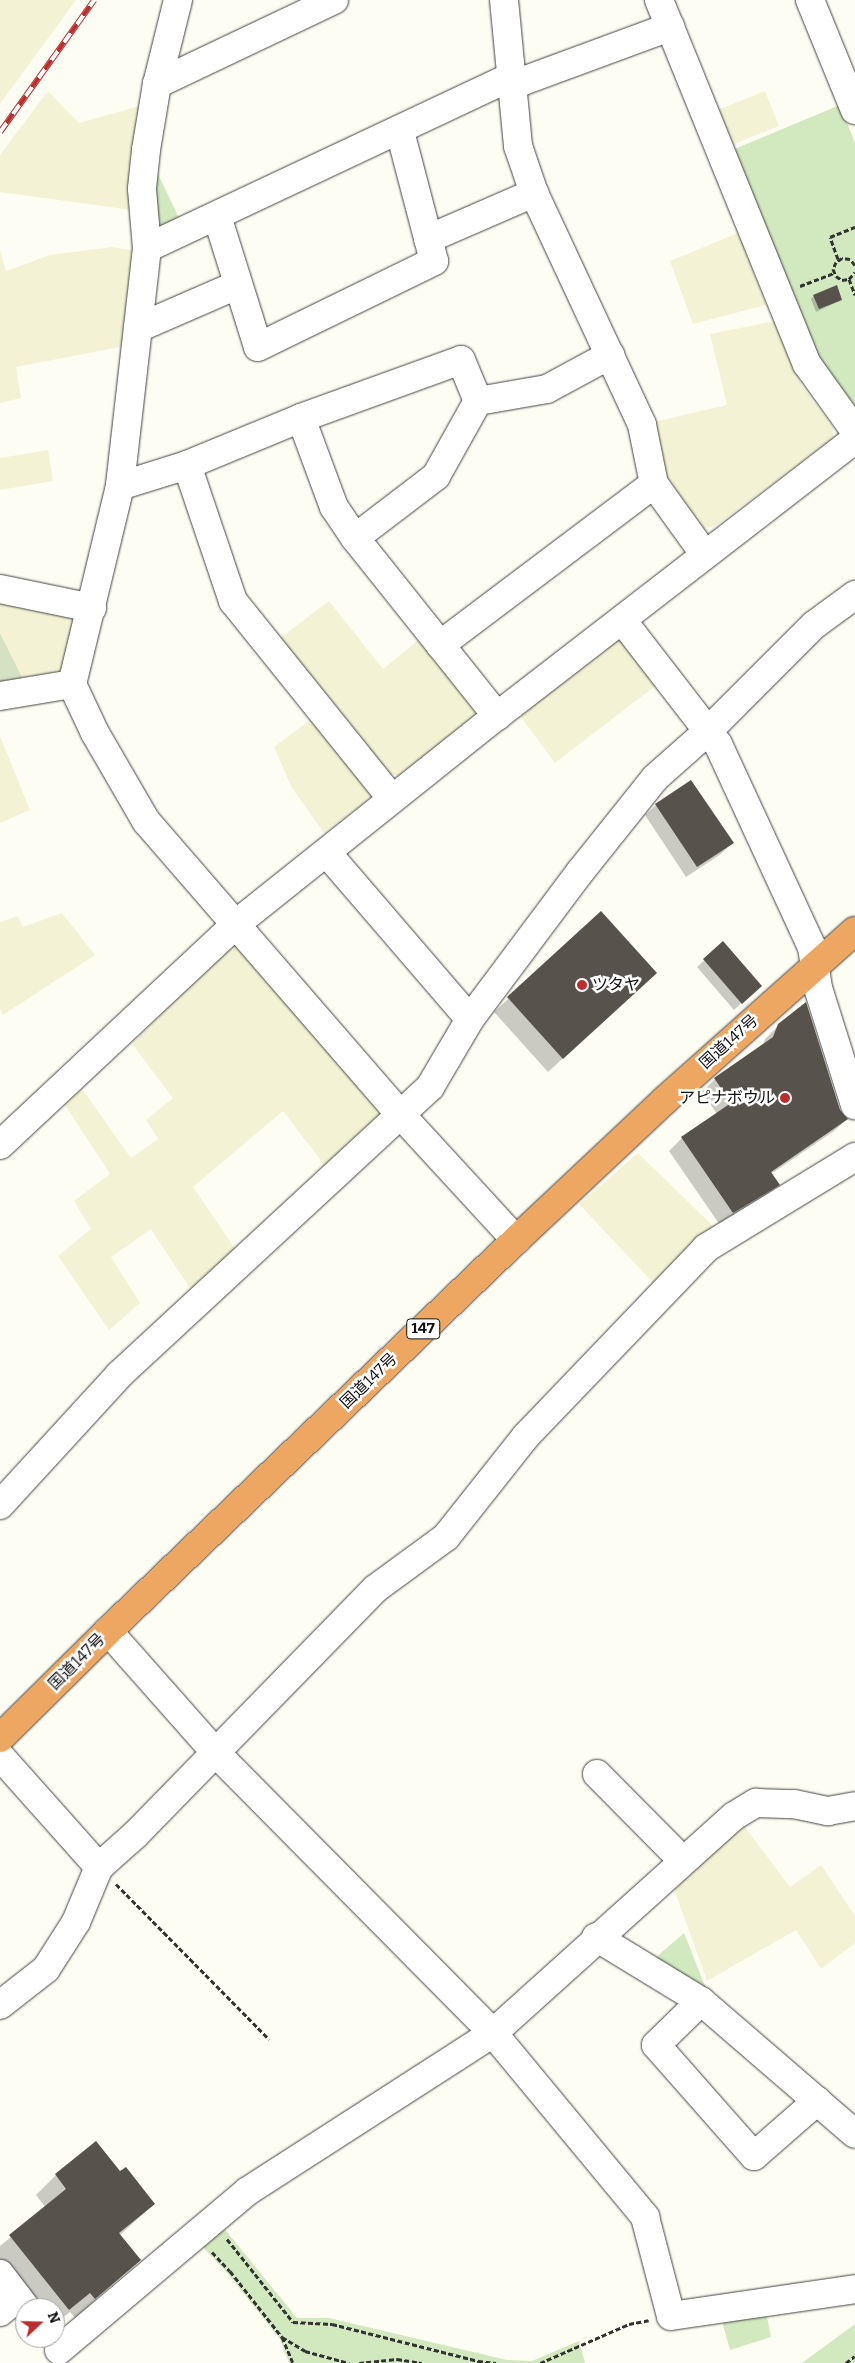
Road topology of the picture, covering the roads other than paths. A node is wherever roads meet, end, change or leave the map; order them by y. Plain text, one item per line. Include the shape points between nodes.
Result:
1 (178, 0) edge
2 (334, 0) edge
3 (504, 0) edge
4 (659, 0) edge
5 (810, 0) edge
6 (670, 27) junction
7 (511, 78) junction
8 (157, 84) junction
9 (855, 110) edge
10 (400, 131) junction
11 (534, 193) junction
12 (217, 216) junction
13 (428, 239) junction
14 (147, 248) junction
15 (238, 285) junction
16 (138, 328) junction
17 (610, 355) junction
18 (478, 401) junction
19 (301, 418) junction
20 (855, 431) edge
21 (855, 439) edge
22 (187, 465) junction
23 (654, 484) junction
24 (120, 486) junction
25 (355, 538) junction
26 (705, 555) junction
27 (0, 589) edge
28 (855, 595) edge
29 (92, 608) junction
30 (622, 620) junction
31 (440, 645) junction
32 (72, 684) junction
33 (0, 696) edge
34 (497, 716) junction
35 (708, 731) junction
36 (392, 799) junction
37 (327, 853) junction
38 (236, 924) junction
39 (855, 931) edge
40 (815, 967) junction
41 (470, 1018) junction
42 (855, 1105) edge
43 (401, 1115) junction
44 (0, 1145) edge
45 (855, 1157) edge
46 (516, 1240) junction
47 (0, 1506) edge
48 (108, 1631) junction
49 (0, 1738) edge
50 (214, 1752) junction
51 (0, 1756) edge
52 (597, 1774) dead end
53 (855, 1806) edge
54 (684, 1861) junction
55 (99, 1867) junction
56 (596, 1938) junction
57 (700, 2001) junction
58 (0, 2006) edge
59 (493, 2033) junction
60 (817, 2101) junction
61 (855, 2134) edge
62 (855, 2266) edge
63 (0, 2274) edge
64 (845, 2290) edge
65 (14, 2306) edge
66 (59, 2350) edge

1 - 8 street
2 - 8 street
3 - 7 street
4 - 6 street
5 - 9 street
6 - 7 street via 523,81
6 - 20 street via 807,364
7 - 10 street
7 - 11 street via 518,146
8 - 14 street via 142,189
10 - 12 street
10 - 13 street
11 - 13 street
11 - 17 street
12 - 14 street
12 - 15 street
13 - 15 street via 434,261 258,347
14 - 16 street
15 - 16 street
16 - 24 street
17 - 18 street via 547,389
17 - 23 street via 642,425
18 - 19 street via 461,360
18 - 25 street via 436,476
19 - 22 street
19 - 25 street via 334,507
21 - 26 street
22 - 24 street
22 - 36 street via 233,601
23 - 26 street
23 - 31 street
24 - 29 street
25 - 31 street
26 - 30 street
27 - 29 street
28 - 35 street via 814,625
29 - 32 street
30 - 34 street
30 - 35 street
31 - 34 street
32 - 33 street
32 - 38 street via 95,733 146,821
34 - 36 street
35 - 40 street via 718,744 812,947
35 - 41 street via 655,778
36 - 37 street
37 - 38 street
37 - 41 street
38 - 43 street
38 - 44 street
39 - 40 highway, 国道147号 / 147
40 - 42 street via 818,988
40 - 46 highway, 国道147号 / 147 via 665,1100
41 - 43 street via 430,1088
43 - 46 street
43 - 47 street via 119,1375
45 - 50 street via 706,1248 526,1436 446,1536 375,1589
46 - 48 highway, 国道147号 / 147
48 - 49 highway, 国道147号 / 147
48 - 50 street
50 - 55 street via 136,1834
50 - 59 street
51 - 55 street
52 - 54 street
53 - 54 street via 828,1811 794,1804 756,1803 734,1816
54 - 56 street
55 - 58 street via 76,1922 46,1969
56 - 57 street
56 - 59 street
57 - 60 street
57 - 60 street via 656,2045 754,2156
59 - 64 street via 645,2217 671,2316
59 - 66 street via 248,2191
60 - 61 street
62 - 64 street
63 - 65 street

